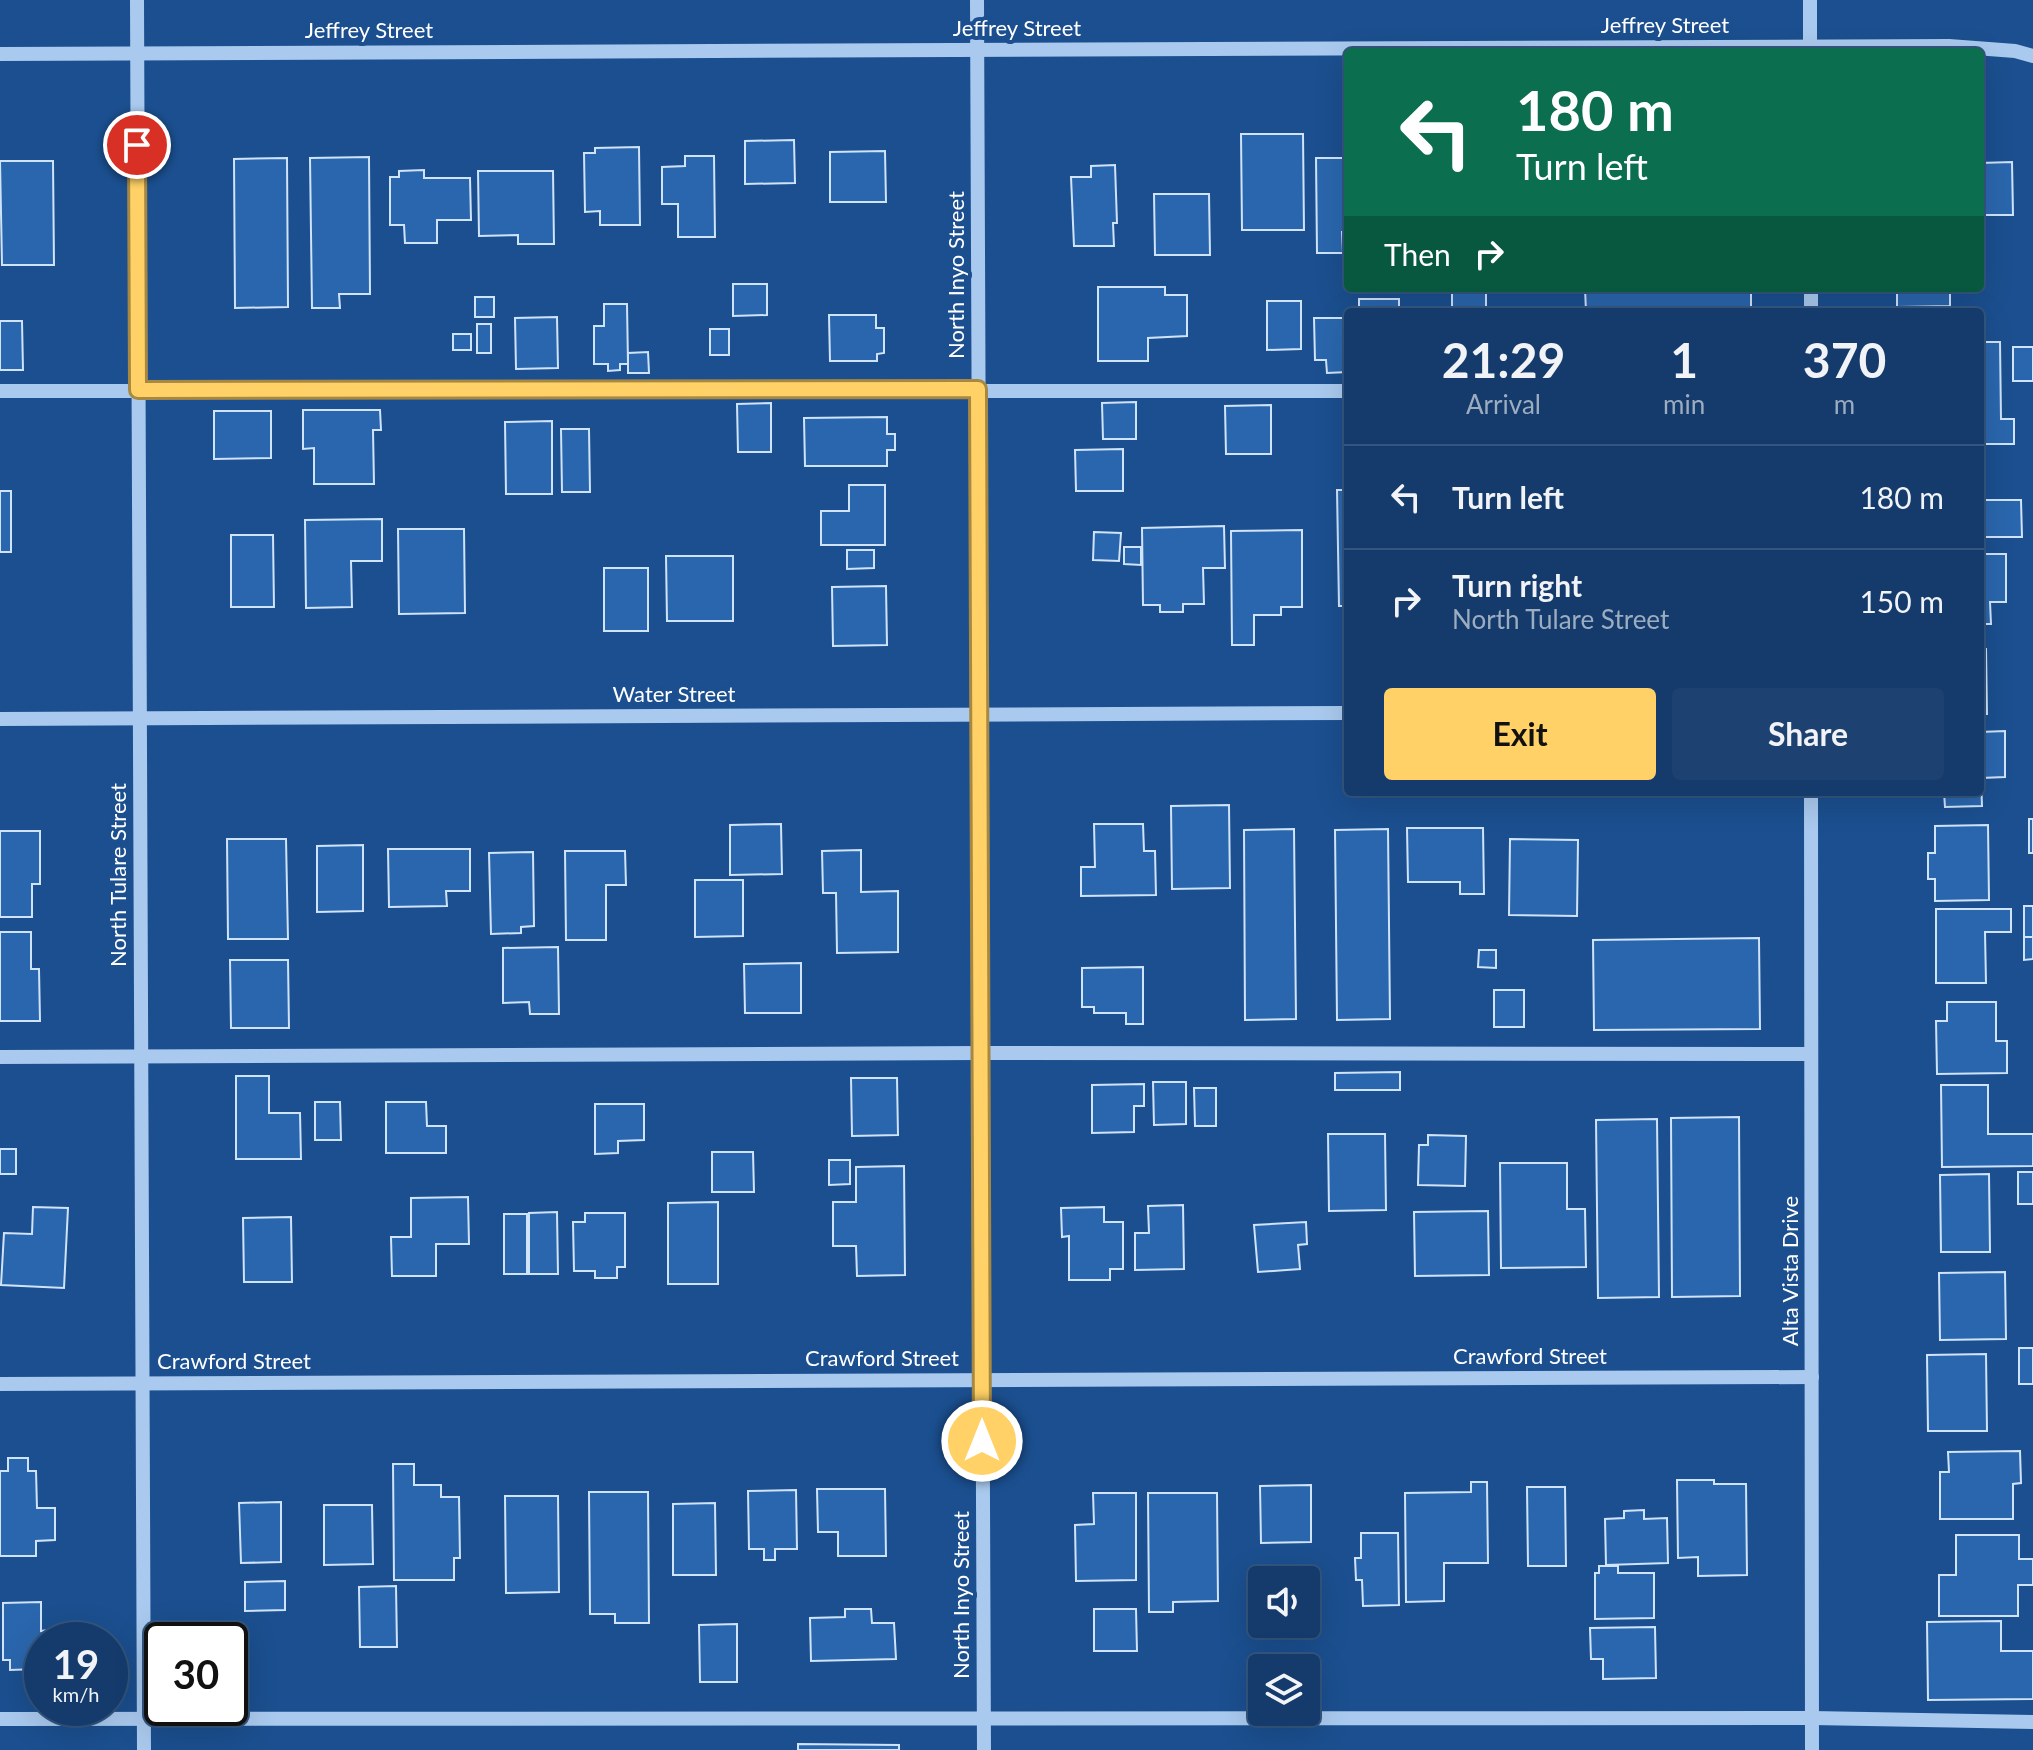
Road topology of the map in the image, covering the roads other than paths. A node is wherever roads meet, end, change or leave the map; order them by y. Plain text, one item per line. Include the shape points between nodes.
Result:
1 (137, 0) edge
2 (977, 0) edge
3 (1810, 0) edge
4 (1810, 48) edge
5 (1856, 48) edge
6 (1975, 48) edge
7 (1984, 49) edge
8 (977, 50) junction
9 (1344, 50) edge
10 (137, 53) junction
11 (0, 54) edge
12 (2033, 56) edge
13 (978, 389) junction
14 (138, 390) junction
15 (0, 391) edge
16 (1344, 391) edge
17 (1344, 713) edge
18 (979, 715) junction
19 (0, 719) edge
20 (139, 719) junction
21 (1811, 796) edge
22 (980, 1053) junction
23 (1811, 1054) junction
24 (0, 1057) edge
25 (141, 1057) junction
26 (1812, 1377) junction
27 (982, 1380) junction
28 (0, 1384) edge
29 (142, 1384) junction
30 (984, 1718) junction
31 (1812, 1718) junction
32 (0, 1719) edge
33 (144, 1719) joint
34 (248, 1719) edge
35 (2033, 1722) edge
36 (144, 1726) edge
37 (144, 1750) edge
38 (984, 1750) edge
39 (1812, 1750) edge

1 - 10 street, North Tulare Street
2 - 8 street, North Inyo Street
3 - 4 street
5 - 6 street, Jeffrey Street
7 - 12 street, Jeffrey Street
8 - 9 street, Jeffrey Street
8 - 10 street, Jeffrey Street
8 - 13 street, North Inyo Street
10 - 11 street, Jeffrey Street
10 - 14 street, North Tulare Street
13 - 14 street
13 - 16 street
13 - 18 street, North Inyo Street
14 - 15 street
14 - 20 street, North Tulare Street
17 - 18 street, Water Street
18 - 20 street, Water Street
18 - 22 street, North Inyo Street
19 - 20 street, Water Street
20 - 25 street, North Tulare Street
21 - 23 street, Alta Vista Drive
22 - 23 street
22 - 25 street
22 - 27 street, North Inyo Street
23 - 26 street, Alta Vista Drive
24 - 25 street
25 - 29 street, North Tulare Street
26 - 27 street, Crawford Street
26 - 31 street, Alta Vista Drive
27 - 29 street, Crawford Street
27 - 30 street, North Inyo Street
28 - 29 street, Crawford Street
29 - 33 street, North Tulare Street
30 - 31 street
30 - 34 street
30 - 38 street, North Inyo Street
31 - 35 street
31 - 39 street, Alta Vista Drive
32 - 33 street
36 - 37 street, North Tulare Street

